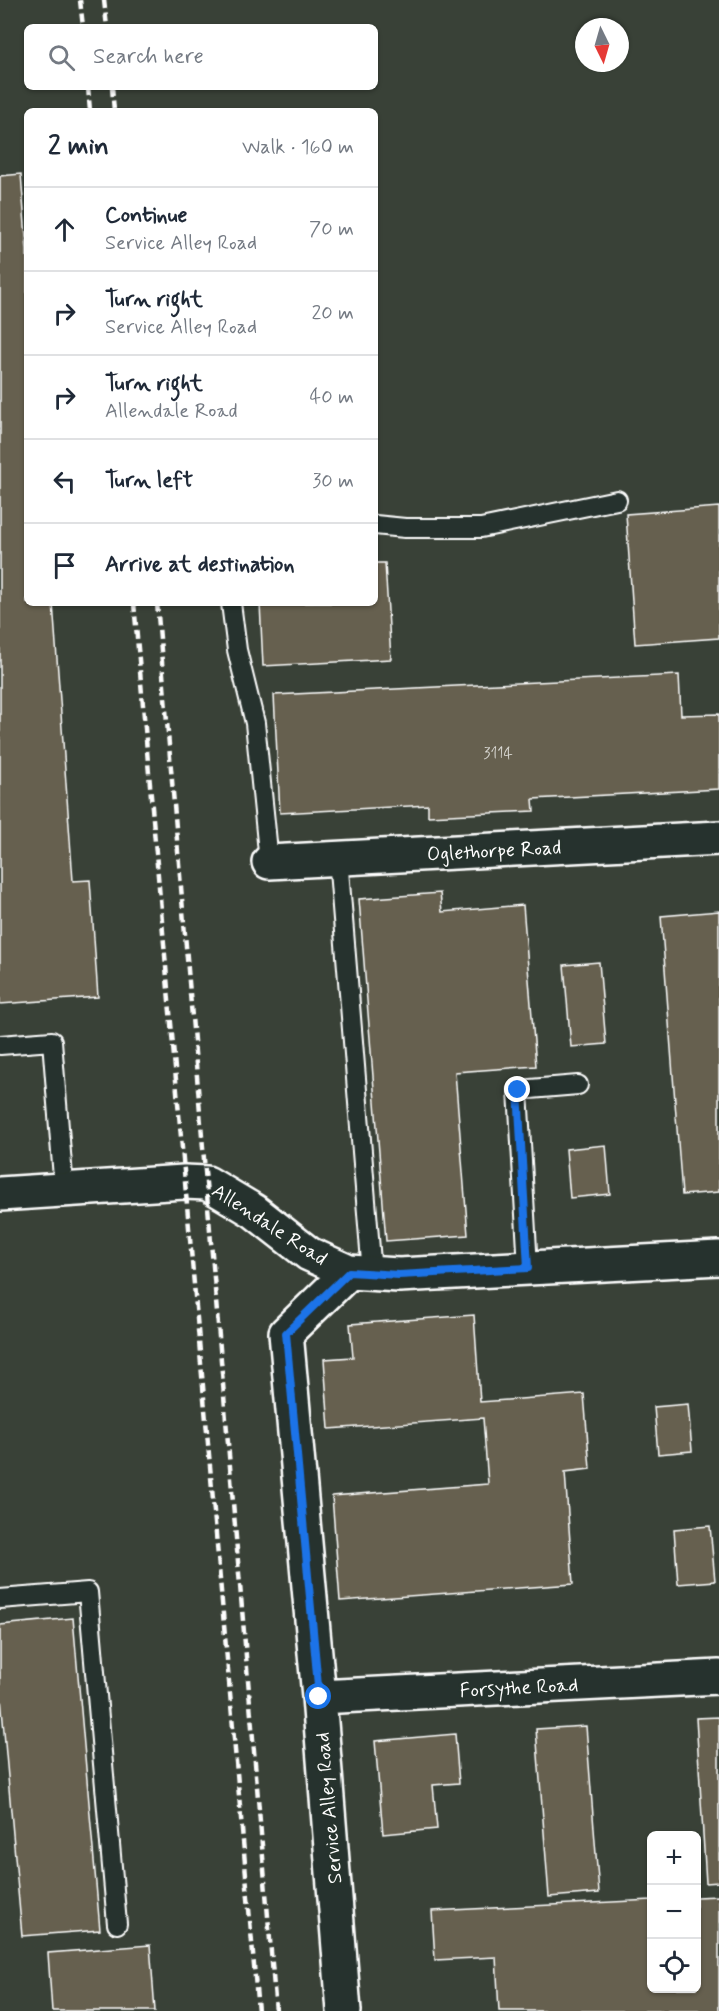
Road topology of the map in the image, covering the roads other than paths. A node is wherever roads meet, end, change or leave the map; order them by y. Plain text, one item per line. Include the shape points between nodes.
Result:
1 (617, 500) dead end
2 (378, 525) edge
3 (231, 606) edge
4 (719, 838) edge
5 (338, 858) junction
6 (269, 862) joint
7 (0, 1045) edge
8 (578, 1085) dead end
9 (64, 1190) junction
10 (0, 1194) edge
11 (719, 1258) edge
12 (528, 1268) junction
13 (360, 1273) junction
14 (0, 1599) edge
15 (719, 1677) edge
16 (319, 1697) junction
17 (117, 1924) dead end
18 (344, 2011) edge

1 - 2 lane via 481,528
3 - 6 lane via 237,650 255,723
4 - 5 street, Oglethorpe Road
5 - 6 street, Oglethorpe Road
5 - 13 lane
7 - 9 lane via 52,1041
8 - 12 lane via 518,1090
9 - 10 street, Allendale Road
9 - 13 street, Allendale Road via 207,1183 254,1211 309,1254
11 - 12 street, Allendale Road
12 - 13 street, Allendale Road via 399,1275
13 - 16 street, Service Alley Road via 286,1333
14 - 17 lane via 88,1593
15 - 16 street, Forsythe Road
16 - 18 street, Service Alley Road

